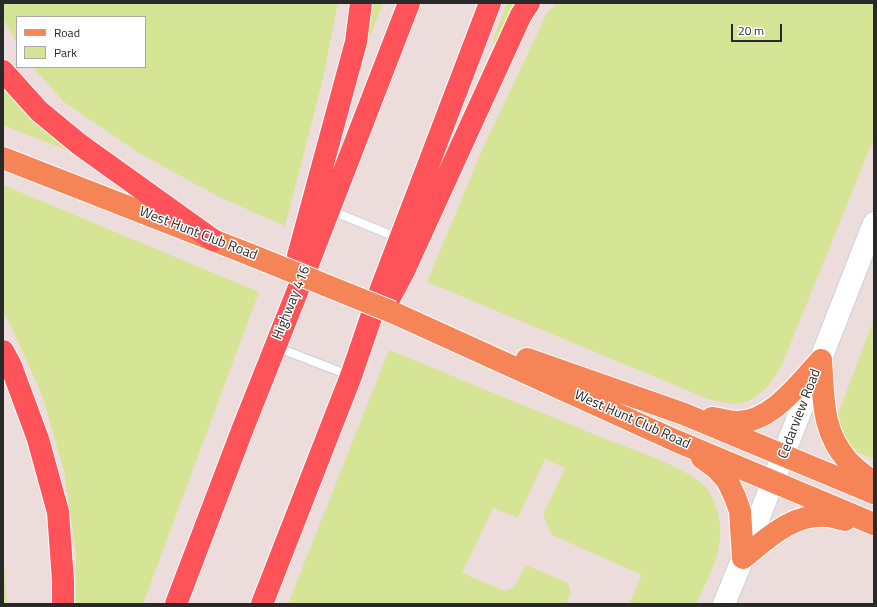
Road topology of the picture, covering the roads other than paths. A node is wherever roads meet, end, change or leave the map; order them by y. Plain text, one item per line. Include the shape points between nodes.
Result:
1 (361, 3) edge
2 (409, 3) edge
3 (490, 3) edge
4 (529, 3) edge
5 (3, 71) edge
6 (3, 158) edge
7 (329, 210) junction
8 (874, 224) edge
9 (400, 239) junction
10 (214, 240) junction
11 (392, 312) junction
12 (278, 339) junction
13 (3, 350) edge
14 (821, 360) junction
15 (354, 366) junction
16 (684, 414) junction
17 (674, 440) junction
18 (783, 455) junction
19 (773, 482) junction
20 (874, 483) edge
21 (874, 493) edge
22 (874, 525) edge
23 (743, 558) junction
24 (63, 604) edge
25 (176, 604) edge
26 (262, 604) edge
27 (724, 604) edge

1 - 12 highway via 356,42
2 - 7 highway, Highway 416
3 - 9 highway
4 - 15 highway via 521,15 404,271
5 - 10 highway via 39,111 79,144
6 - 10 main road, West Hunt Club Road
7 - 9 lane
7 - 12 highway, Highway 416
8 - 14 main road, Cedarview Road
9 - 15 highway
10 - 11 main road, West Hunt Club Road, bridge
11 - 16 main road, West Hunt Club Road
11 - 17 main road, West Hunt Club Road
12 - 15 lane
12 - 25 highway, Highway 416
13 - 24 highway via 38,439 58,512
14 - 16 main road via 780,403 764,415 738,422
14 - 18 main road, Cedarview Road
14 - 20 main road via 826,421 832,438 849,462
15 - 26 highway
16 - 18 main road, West Hunt Club Road
17 - 19 main road, West Hunt Club Road
17 - 23 main road via 717,469 727,480 740,511
18 - 19 main road, Cedarview Road
18 - 21 main road, West Hunt Club Road
19 - 22 main road, West Hunt Club Road
19 - 23 main road, Cedarview Road
22 - 23 main road via 827,516 808,517 777,531
23 - 27 main road, Cedarview Road

